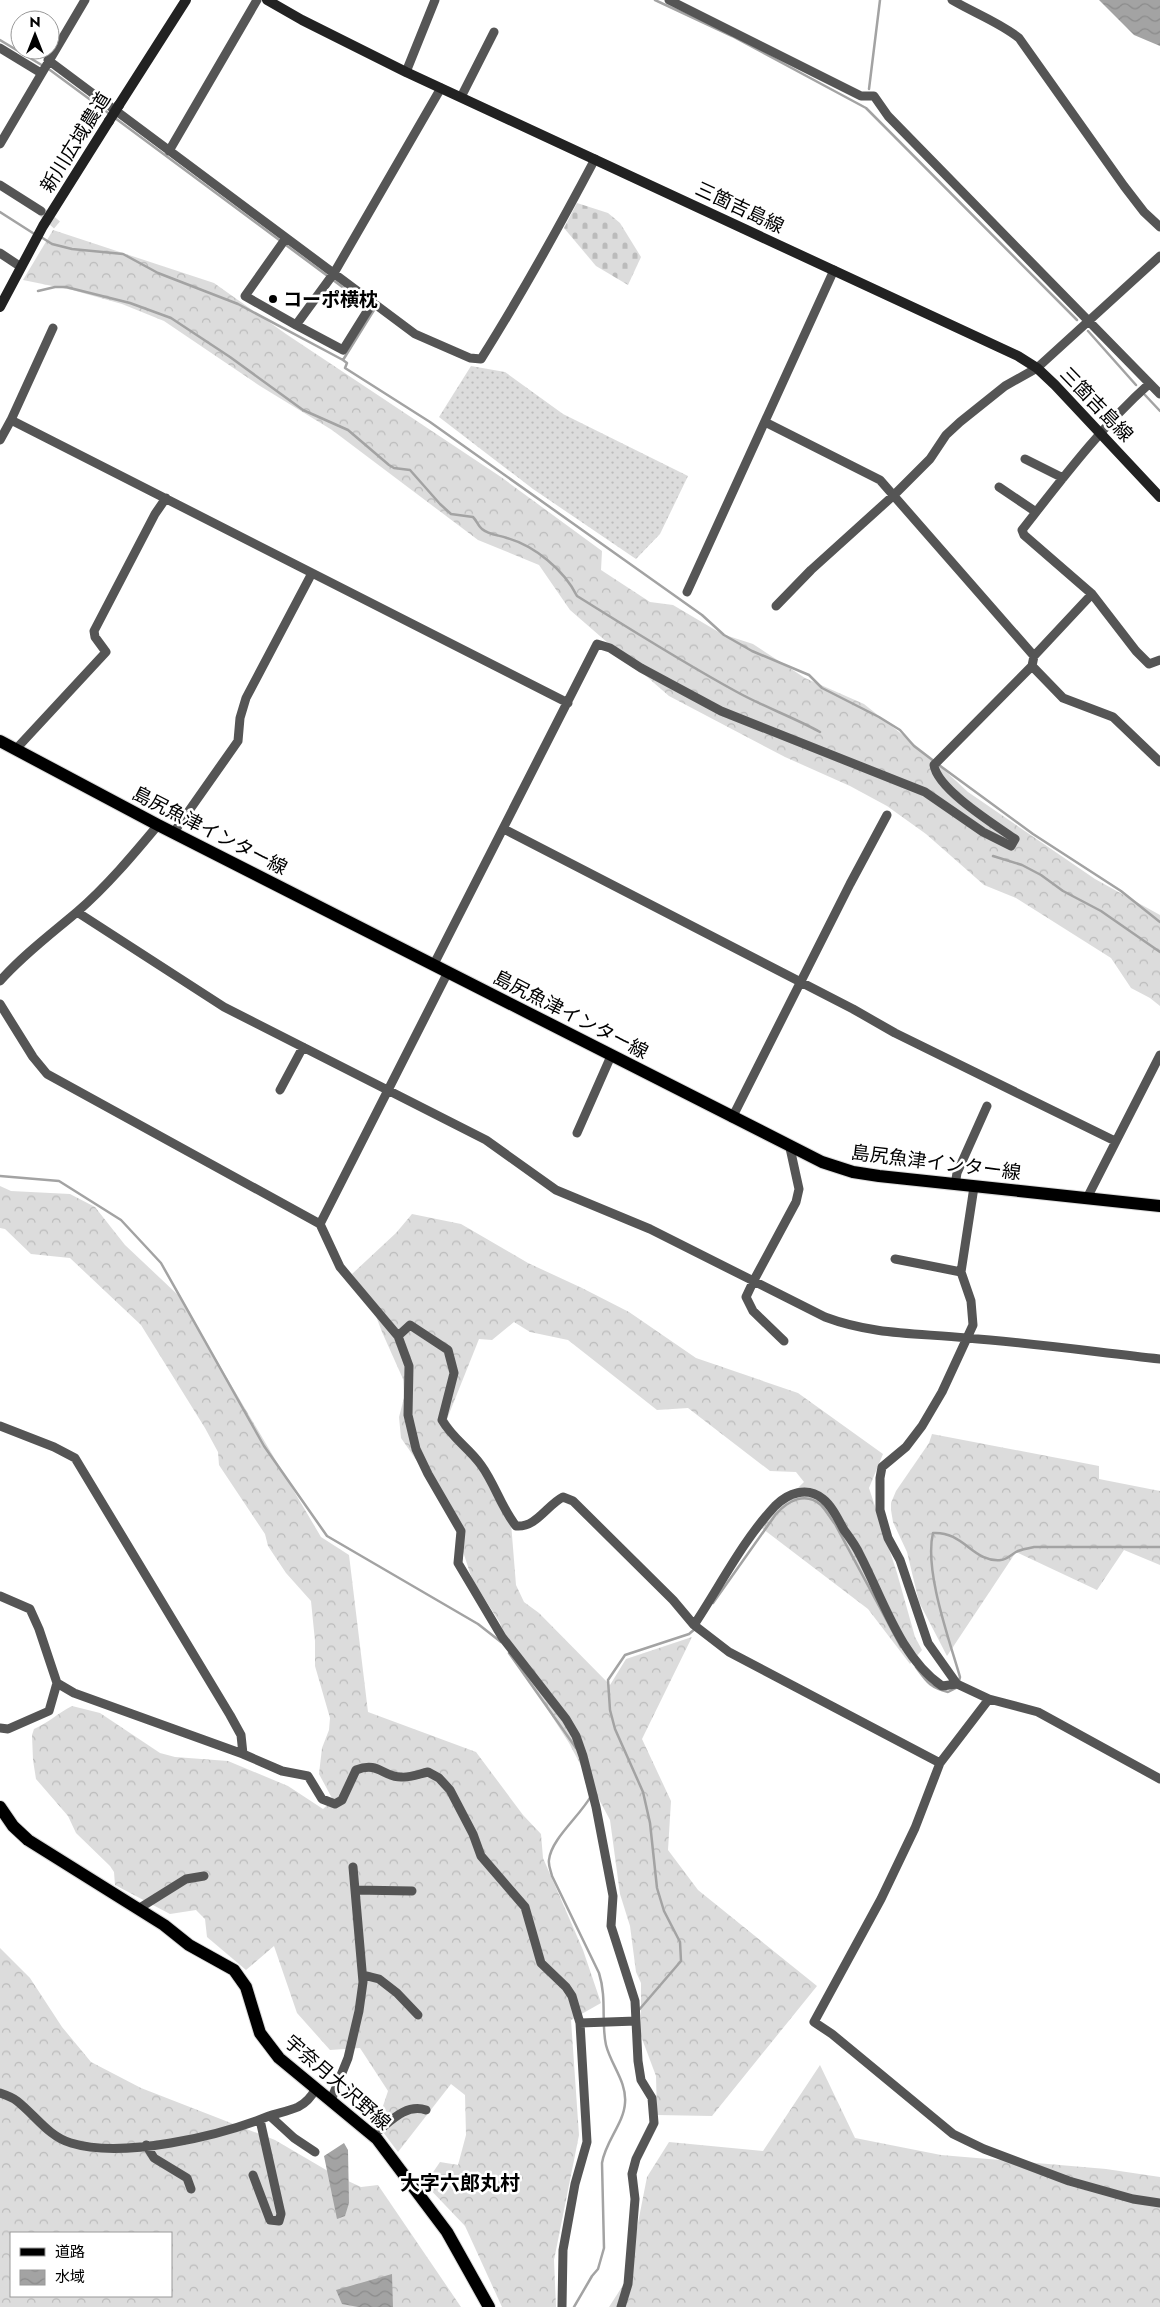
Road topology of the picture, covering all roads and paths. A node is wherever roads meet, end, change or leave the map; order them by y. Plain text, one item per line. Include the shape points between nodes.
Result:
1 (85, 0) edge
2 (186, 0) edge
3 (257, 0) edge
4 (267, 0) edge
5 (436, 0) edge
6 (669, 0) edge
7 (952, 0) edge
8 (494, 32) dead end
9 (60, 41) edge
10 (0, 48) edge
11 (48, 60) joint
12 (406, 72) junction
13 (41, 73) junction
14 (441, 88) junction
15 (461, 97) junction
16 (0, 144) edge
17 (169, 151) junction
18 (595, 159) junction
19 (0, 185) edge
20 (41, 211) tunnel mouth
21 (1160, 227) edge
22 (285, 241) junction
23 (0, 253) edge
24 (1160, 256) edge
25 (21, 267) junction
26 (834, 270) junction
27 (332, 276) junction
28 (370, 306) junction
29 (0, 308) edge
30 (1088, 321) junction
31 (296, 325) junction
32 (53, 328) dead end
33 (1037, 368) junction
34 (1149, 384) junction
35 (1160, 394) edge
36 (11, 420) junction
37 (765, 422) junction
38 (1100, 432) junction
39 (0, 440) edge
40 (1025, 459) dead end
41 (1063, 478) junction
42 (999, 487) dead end
43 (894, 495) junction
44 (1160, 497) edge
45 (166, 498) junction
46 (1036, 512) junction
47 (312, 573) junction
48 (687, 592) dead end
49 (1092, 594) junction
50 (776, 606) dead end
51 (1034, 656) junction
52 (1160, 660) edge
53 (1032, 666) junction
54 (568, 703) junction
55 (0, 741) edge
56 (16, 749) junction
57 (1160, 762) edge
58 (888, 815) dead end
59 (158, 825) junction
60 (504, 829) junction
61 (174, 832) junction
62 (77, 912) junction
63 (434, 964) junction
64 (448, 972) junction
65 (0, 981) edge
66 (802, 983) junction
67 (0, 1004) edge
68 (303, 1047) junction
69 (1160, 1054) edge
70 (611, 1056) junction
71 (280, 1090) dead end
72 (388, 1090) junction
73 (987, 1106) dead end
74 (732, 1118) junction
75 (577, 1133) dead end
76 (1115, 1141) junction
77 (790, 1148) junction
78 (955, 1184) junction
79 (974, 1186) junction
80 (1087, 1198) junction
81 (1160, 1206) edge
82 (320, 1224) junction
83 (896, 1259) dead end
84 (961, 1272) junction
85 (754, 1280) junction
86 (398, 1336) junction
87 (967, 1338) junction
88 (784, 1341) dead end
89 (1160, 1359) edge
90 (0, 1426) edge
91 (0, 1596) edge
92 (694, 1625) junction
93 (57, 1683) junction
94 (956, 1684) junction
95 (990, 1699) junction
96 (0, 1728) edge
97 (243, 1754) junction
98 (940, 1763) junction
99 (1160, 1779) edge
100 (0, 1807) edge
101 (353, 1866) dead end
102 (204, 1876) dead end
103 (355, 1890) junction
104 (412, 1890) dead end
105 (138, 1909) junction
106 (363, 1975) junction
107 (418, 2015) dead end
108 (636, 2021) junction
109 (580, 2023) junction
110 (316, 2088) junction
111 (0, 2093) edge
112 (331, 2100) junction
113 (426, 2110) dead end
114 (270, 2116) junction
115 (260, 2120) junction
116 (374, 2135) junction
117 (146, 2145) junction
118 (315, 2152) dead end
119 (253, 2175) dead end
120 (191, 2189) dead end
121 (1160, 2203) edge
122 (489, 2307) edge
123 (562, 2307) edge
124 (621, 2307) edge

1 - 9 street
2 - 25 main road, 新川広域農道, bridge
3 - 17 street
4 - 12 main road, 三箇吉島線
5 - 12 street
6 - 30 street via 861,96 874,96 888,116
7 - 21 street via 1003,26 1019,38 1124,186
8 - 15 street
10 - 13 street
11 - 13 street
11 - 17 street
12 - 14 main road, 三箇吉島線
13 - 16 street
14 - 15 main road, 三箇吉島線
14 - 27 street
15 - 18 main road, 三箇吉島線
17 - 22 street
18 - 26 main road, 三箇吉島線
18 - 28 street via 534,274 481,359 470,358 415,334
19 - 20 street
22 - 27 street
22 - 31 street via 245,296
23 - 25 street
24 - 30 street
25 - 29 main road, 新川広域農道
26 - 33 main road, 三箇吉島線 via 1001,347
26 - 37 street
27 - 28 street
27 - 31 street
28 - 31 street via 343,350
30 - 33 street
30 - 34 street
32 - 36 street
33 - 38 main road, 三箇吉島線
33 - 43 street via 1005,386 960,422 946,435 930,459
34 - 35 street
34 - 38 street
36 - 39 street
36 - 45 street
37 - 43 street via 860,468 880,480
37 - 48 street
38 - 41 street
38 - 44 main road, 三箇吉島線
40 - 41 street
41 - 46 street
42 - 46 street
43 - 50 street
43 - 51 street
45 - 47 street
45 - 56 street via 94,631 106,652
46 - 49 street via 1022,530 1024,535
47 - 54 street
47 - 61 street via 246,698 238,741
49 - 51 street
49 - 52 street via 1149,664
51 - 53 street
53 - 54 street via 934,766 935,774 962,800 1015,839 1011,846 983,832 925,792 721,711 656,677 610,648 597,644
53 - 57 street via 1063,698 1113,717
54 - 60 street
55 - 56 main road, 島尻魚津インター線
56 - 59 main road, 島尻魚津インター線
58 - 66 street
59 - 61 main road, 島尻魚津インター線
59 - 62 street
60 - 63 street
60 - 66 street
61 - 63 main road, 島尻魚津インター線
62 - 65 street via 14,965
62 - 68 street via 224,1007
63 - 64 main road, 島尻魚津インター線
64 - 70 main road, 島尻魚津インター線
64 - 72 street
66 - 74 street
66 - 76 street via 895,1033
67 - 82 street via 47,1074
68 - 71 street
68 - 72 street
69 - 76 street
70 - 74 main road, 島尻魚津インター線
70 - 75 street
72 - 82 street
72 - 85 street via 486,1140 556,1190 650,1228
73 - 78 street via 956,1173
74 - 77 main road, 島尻魚津インター線
76 - 80 street
77 - 78 main road, 島尻魚津インター線 via 854,1172
77 - 85 street via 799,1189 796,1202
78 - 79 main road, 島尻魚津インター線
79 - 80 main road, 島尻魚津インター線
79 - 84 street
80 - 81 main road, 島尻魚津インター線
82 - 86 street via 340,1267
83 - 84 street
84 - 87 street via 972,1301 973,1325
85 - 87 street via 852,1327
85 - 88 street via 746,1298 748,1304
86 - 92 street via 410,1326 448,1350 454,1373 442,1420 450,1434 481,1464 516,1526 525,1527 563,1497 573,1501
86 - 108 street via 409,1366 408,1415 416,1449 461,1530 458,1563 502,1637 553,1699 576,1736 596,1807 613,1896 611,1926 635,2001
87 - 89 street
87 - 94 street via 922,1426 906,1447 882,1467 880,1478 880,1510 888,1538 900,1560 928,1643
90 - 97 street via 74,1458 230,1715 241,1735
91 - 93 street via 30,1609
92 - 94 street via 754,1532 776,1505 789,1495 812,1493 830,1506 860,1554 905,1645 931,1678 942,1686
92 - 98 street via 729,1652
93 - 96 street via 49,1711 8,1729
93 - 97 street
94 - 95 street
95 - 98 street
95 - 99 street via 1038,1712
97 - 109 street via 282,1771 308,1776 322,1799 335,1804 342,1800 356,1770 364,1767 379,1768 400,1778 428,1772 439,1778 450,1790 481,1856 525,1908 541,1963 572,1996
98 - 121 street via 919,1819 886,1890 814,2022 953,2134 1069,2181
100 - 105 main road, 宇奈月大沢野線 via 28,1840
101 - 103 street
102 - 105 street via 186,1879
103 - 104 street
103 - 106 street
105 - 110 main road, 宇奈月大沢野線 via 234,1970 246,1987 266,2044
106 - 107 street via 379,1978
106 - 112 street via 348,2058
108 - 109 street
108 - 124 street via 641,2080 652,2098 654,2122 632,2174 636,2198 628,2284
109 - 123 street via 587,2142 575,2184 563,2250
110 - 112 main road, 宇奈月大沢野線
110 - 114 street via 299,2107
111 - 117 street via 16,2100 50,2131 68,2142 110,2148
112 - 116 main road, 宇奈月大沢野線
113 - 116 street via 414,2107 406,2110
114 - 115 street
114 - 118 street
115 - 117 street via 224,2131
115 - 119 street via 281,2214 279,2221 270,2220
116 - 122 main road, 宇奈月大沢野線 via 447,2232
117 - 120 street via 154,2158 187,2178

